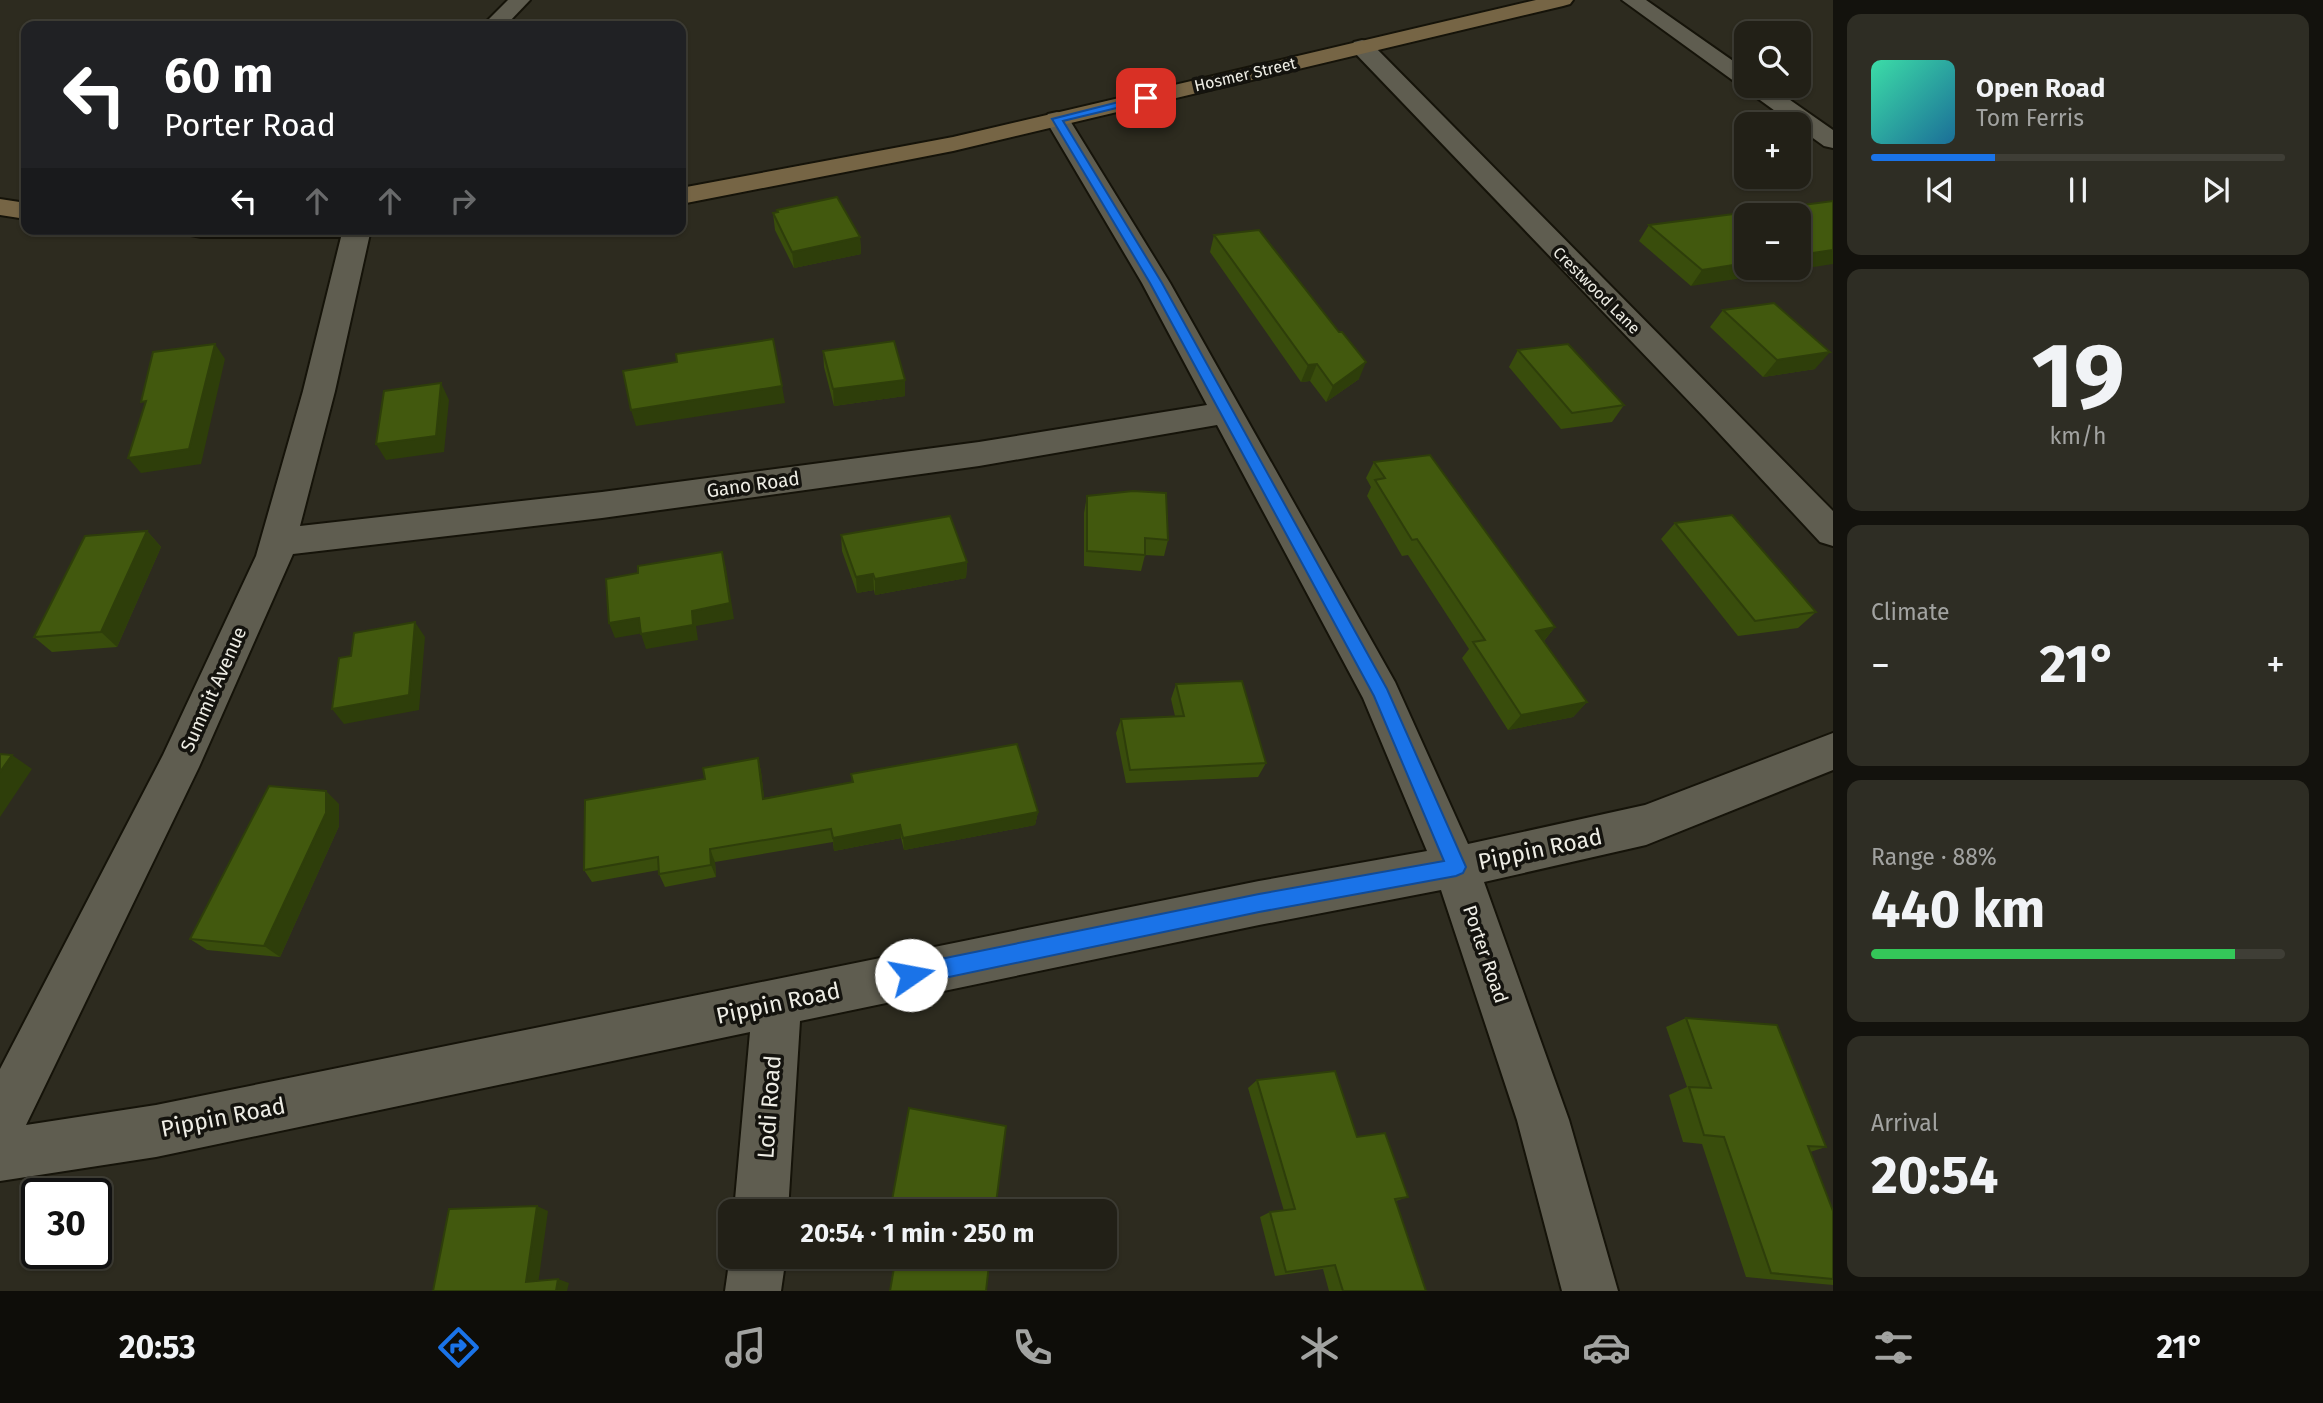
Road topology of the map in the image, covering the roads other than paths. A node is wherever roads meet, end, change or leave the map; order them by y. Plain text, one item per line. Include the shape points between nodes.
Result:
1 (520, 0) edge
2 (1563, 0) edge
3 (1632, 0) edge
4 (498, 21) edge
5 (1362, 47) junction
6 (1734, 72) edge
7 (1772, 98) edge
8 (1057, 119) junction
9 (1833, 141) edge
10 (686, 195) edge
11 (0, 207) edge
12 (21, 210) edge
13 (357, 235) edge
14 (1228, 412) junction
15 (1833, 533) edge
16 (277, 542) junction
17 (1833, 751) edge
18 (1456, 867) junction
19 (777, 1004) junction
20 (0, 1122) edge
21 (0, 1155) edge
22 (762, 1199) edge
23 (756, 1269) edge
24 (753, 1291) edge
25 (1590, 1291) edge

1 - 4 street
2 - 5 street, Hosmer Street
3 - 6 street
5 - 8 street, Hosmer Street
5 - 15 street, Crestwood Lane
7 - 9 street
8 - 10 street, Hosmer Street via 894,156
8 - 14 street, Porter Road
11 - 12 street
13 - 16 street, Summit Avenue
14 - 16 street, Gano Road via 979,454 602,505
14 - 18 street, Porter Road via 1381,694
16 - 20 street, Summit Avenue via 178,767
17 - 18 street, Pippin Road via 1646,825
18 - 19 street, Pippin Road via 1245,906
18 - 25 street, Porter Road via 1543,1120
19 - 21 street, Pippin Road via 156,1131
19 - 22 street, Lodi Road
23 - 24 street

